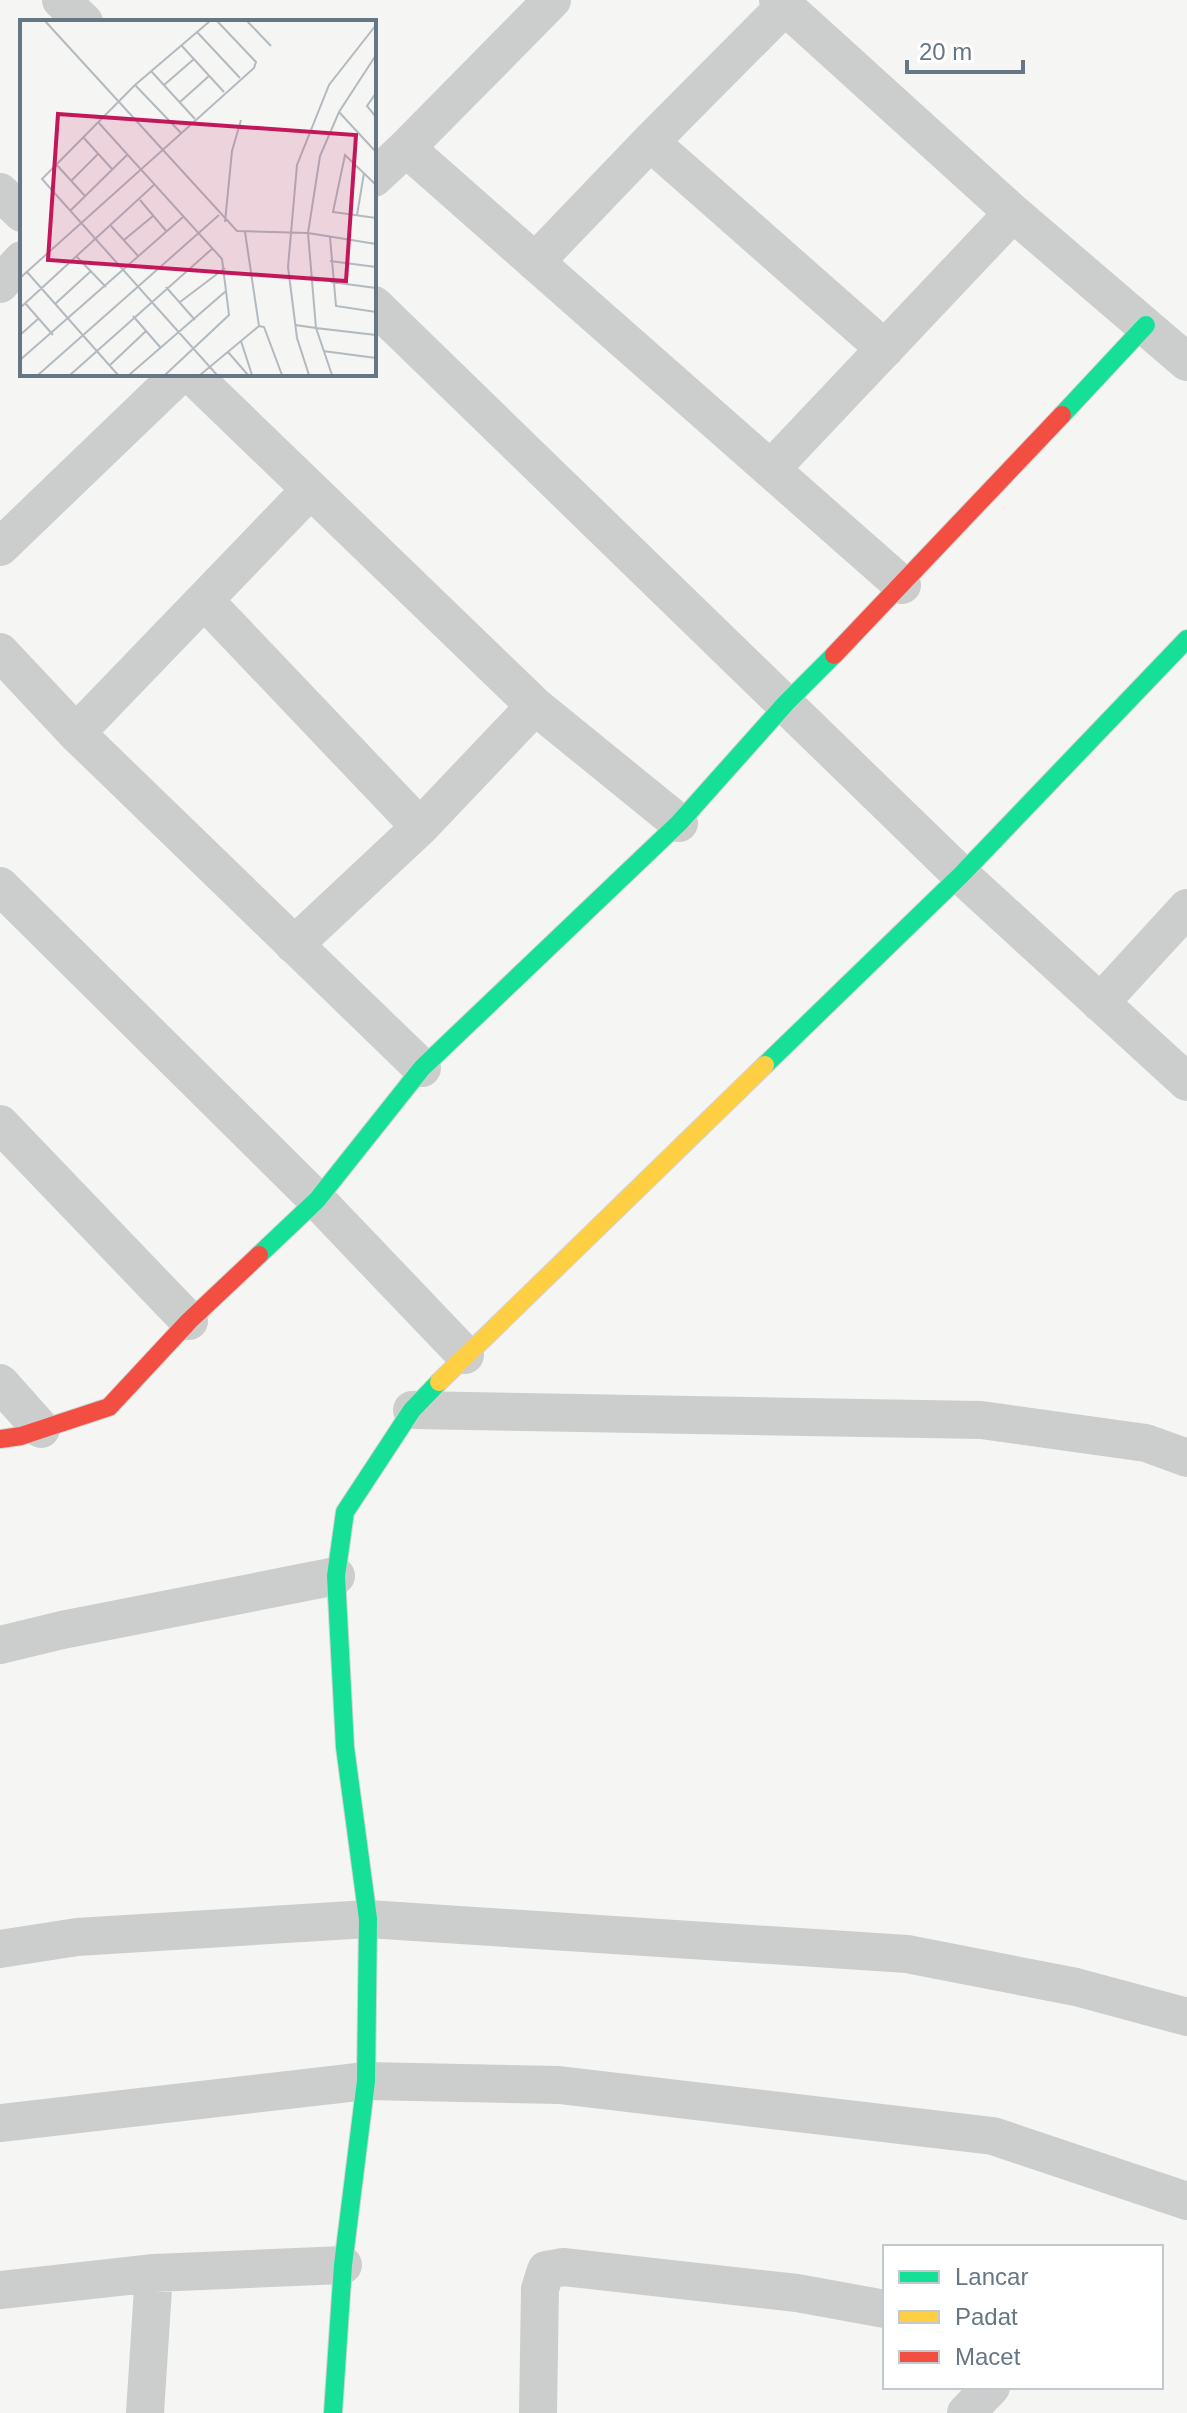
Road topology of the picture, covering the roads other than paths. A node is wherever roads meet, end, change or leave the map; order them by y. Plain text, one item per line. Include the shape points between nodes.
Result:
1 (61, 0) edge
2 (552, 0) edge
3 (782, 3) edge
4 (82, 20) edge
5 (650, 142) junction
6 (406, 148) junction
7 (376, 176) edge
8 (0, 192) edge
9 (20, 211) edge
10 (1013, 213) junction
11 (20, 262) edge
12 (535, 262) junction
13 (0, 284) edge
14 (376, 307) edge
15 (1146, 325) junction
16 (885, 349) junction
17 (1187, 362) edge
18 (178, 376) edge
19 (193, 376) edge
20 (771, 469) junction
21 (310, 490) junction
22 (0, 547) edge
23 (902, 585) junction
24 (204, 600) junction
25 (1187, 639) edge
26 (0, 652) edge
27 (786, 703) junction
28 (535, 706) junction
29 (76, 733) junction
30 (679, 823) junction
31 (420, 827) junction
32 (961, 875) junction
33 (0, 886) edge
34 (1187, 908) edge
35 (294, 945) junction
36 (1100, 1003) junction
37 (422, 1068) junction
38 (1187, 1082) edge
39 (0, 1124) edge
40 (317, 1200) junction
41 (189, 1321) junction
42 (465, 1355) junction
43 (0, 1383) edge
44 (412, 1410) junction
45 (41, 1429) junction
46 (0, 1439) edge
47 (1187, 1458) edge
48 (336, 1576) junction
49 (0, 1645) edge
50 (368, 1919) junction
51 (0, 1949) edge
52 (1187, 2017) edge
53 (366, 2081) junction
54 (0, 2123) edge
55 (1187, 2201) edge
56 (343, 2265) junction
57 (154, 2273) junction
58 (0, 2290) edge
59 (883, 2309) edge
60 (989, 2389) edge
61 (145, 2413) edge
62 (333, 2413) edge
63 (538, 2413) edge
64 (966, 2413) edge

1 - 4 street
2 - 6 street
3 - 5 street
3 - 10 street
5 - 12 street
5 - 16 street
6 - 7 street
6 - 12 street
8 - 9 street
10 - 15 street
10 - 16 street
11 - 13 street
12 - 20 street
14 - 27 street
15 - 17 street
15 - 23 street
16 - 20 street
18 - 22 street
19 - 21 street
20 - 23 street
21 - 24 street
21 - 28 street
23 - 27 street
24 - 29 street
24 - 31 street
25 - 32 street
26 - 29 street
27 - 30 street
27 - 32 street
28 - 30 street
28 - 31 street
29 - 35 street
30 - 37 street
31 - 35 street
32 - 36 street
32 - 42 street
33 - 40 street
34 - 36 street
35 - 37 street
36 - 38 street
37 - 40 street
39 - 41 street
40 - 41 street
40 - 42 street
41 - 45 street via 109,1407
42 - 44 street
43 - 45 street
44 - 47 street via 981,1420 1146,1443
44 - 48 street via 345,1512
45 - 46 street
48 - 49 street
48 - 50 street via 345,1747
50 - 51 street via 77,1937
50 - 52 street via 907,1954 1076,1987
50 - 53 street
53 - 54 street
53 - 55 street via 559,2085 993,2136
53 - 56 street
56 - 57 street
56 - 62 street
57 - 58 street
57 - 61 street
59 - 63 street via 765,2289 563,2267 546,2270 540,2289
60 - 64 street

